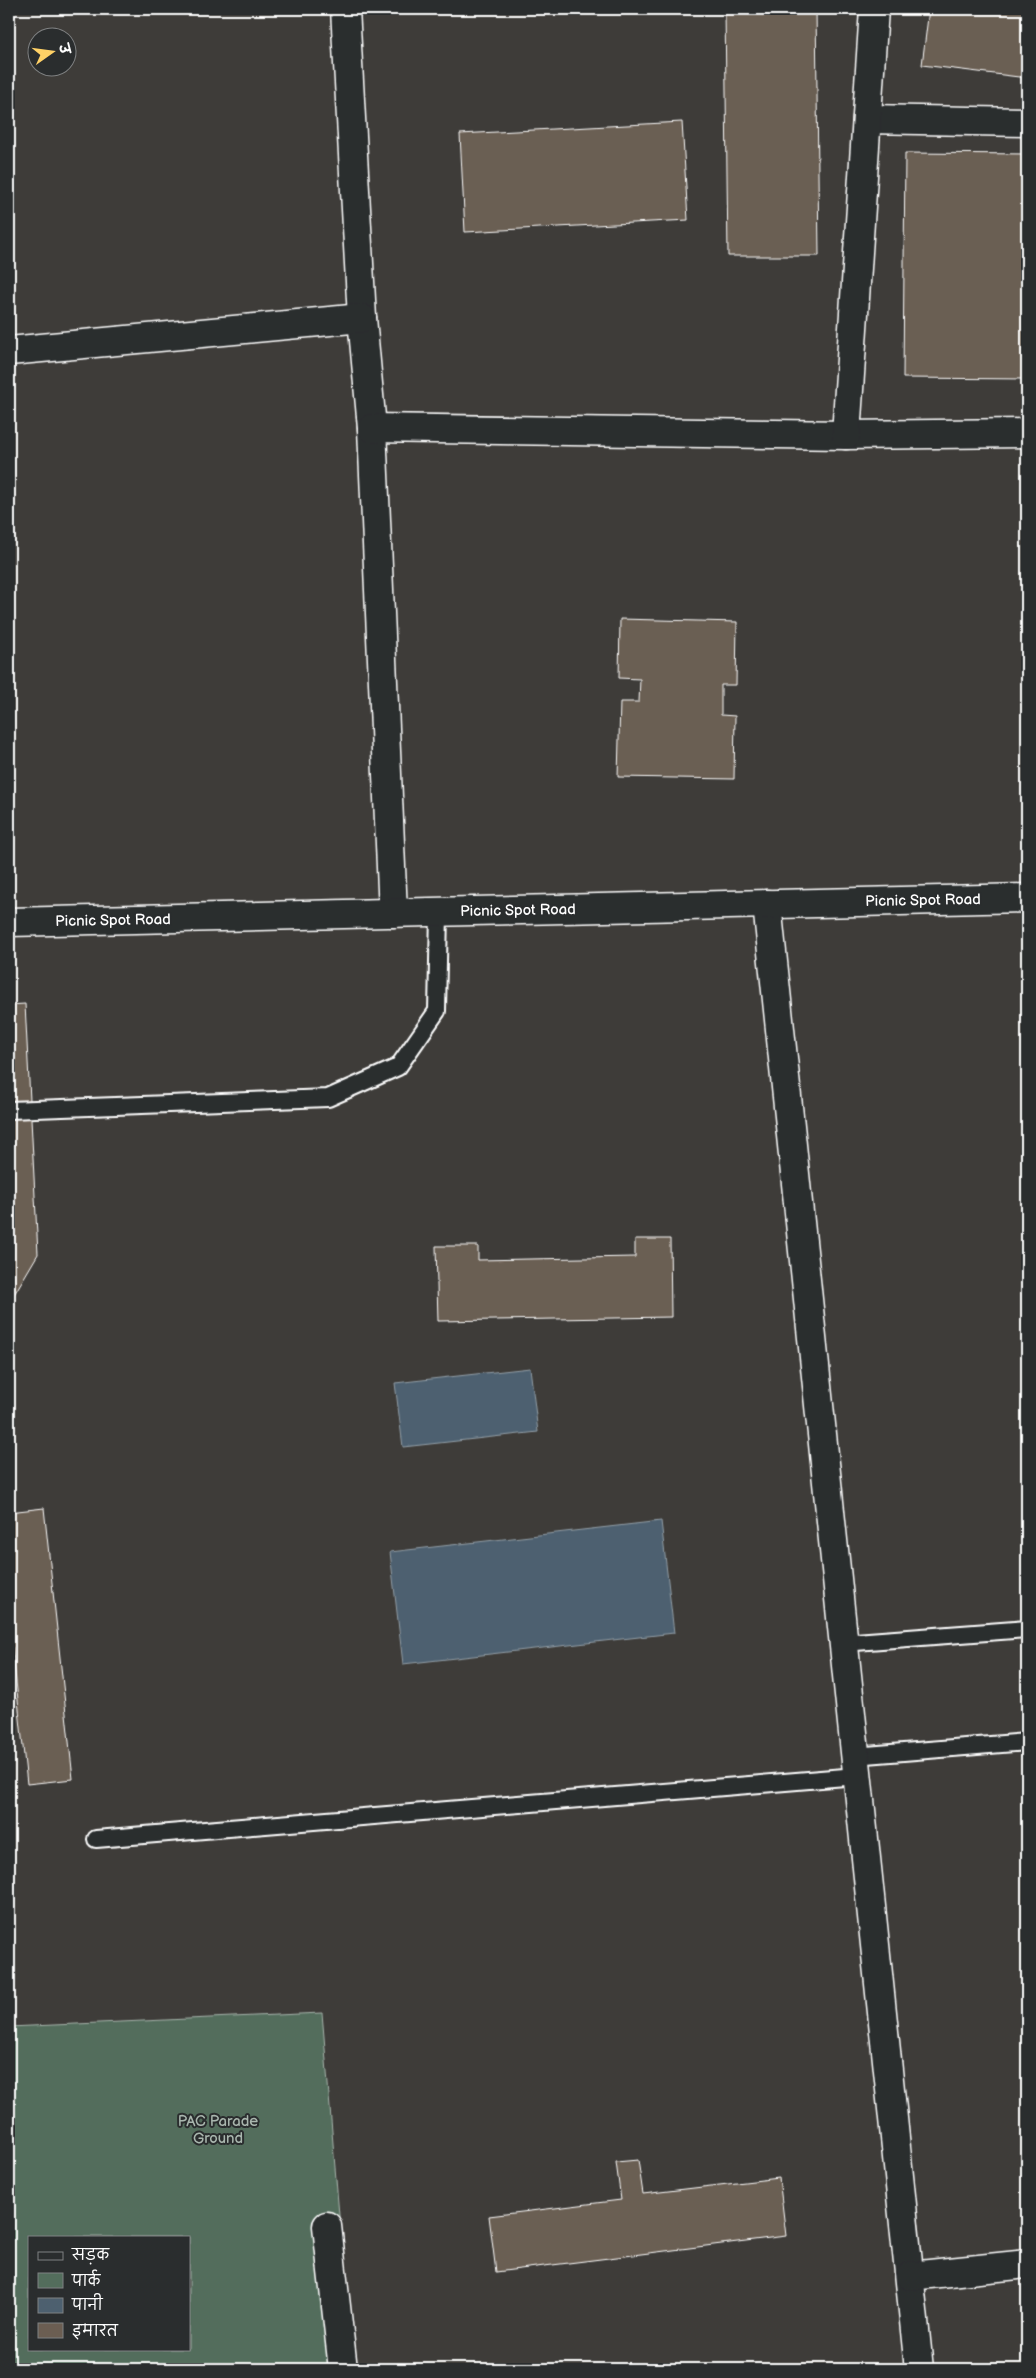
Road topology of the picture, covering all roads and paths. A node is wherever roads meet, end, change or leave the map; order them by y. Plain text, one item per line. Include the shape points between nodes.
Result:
1 (345, 9) edge
2 (874, 9) edge
3 (867, 118) junction
4 (1027, 122) edge
5 (362, 318) junction
6 (9, 351) edge
7 (372, 428) junction
8 (1027, 433) edge
9 (846, 435) junction
10 (1027, 898) edge
11 (767, 904) junction
12 (439, 912) junction
13 (393, 913) junction
14 (9, 922) edge
15 (9, 1110) edge
16 (1027, 1629) edge
17 (842, 1643) junction
18 (1027, 1742) edge
19 (856, 1766) junction
20 (96, 1839) dead end
21 (327, 2226) dead end
22 (1027, 2264) edge
23 (910, 2276) junction
24 (343, 2369) edge
25 (919, 2369) edge

1 - 5 street
2 - 3 street
3 - 4 street
3 - 9 street
5 - 6 street
5 - 7 street
7 - 9 street
7 - 13 street
8 - 9 street
10 - 11 street, Picnic Spot Road
11 - 12 street, Picnic Spot Road
11 - 17 street
12 - 13 street, Picnic Spot Road
12 - 15 lane via 437,1011 398,1067 328,1098
13 - 14 street, Picnic Spot Road
16 - 17 lane
17 - 19 street
18 - 19 lane
19 - 20 lane
19 - 23 street
21 - 24 street
22 - 23 street
23 - 25 street

